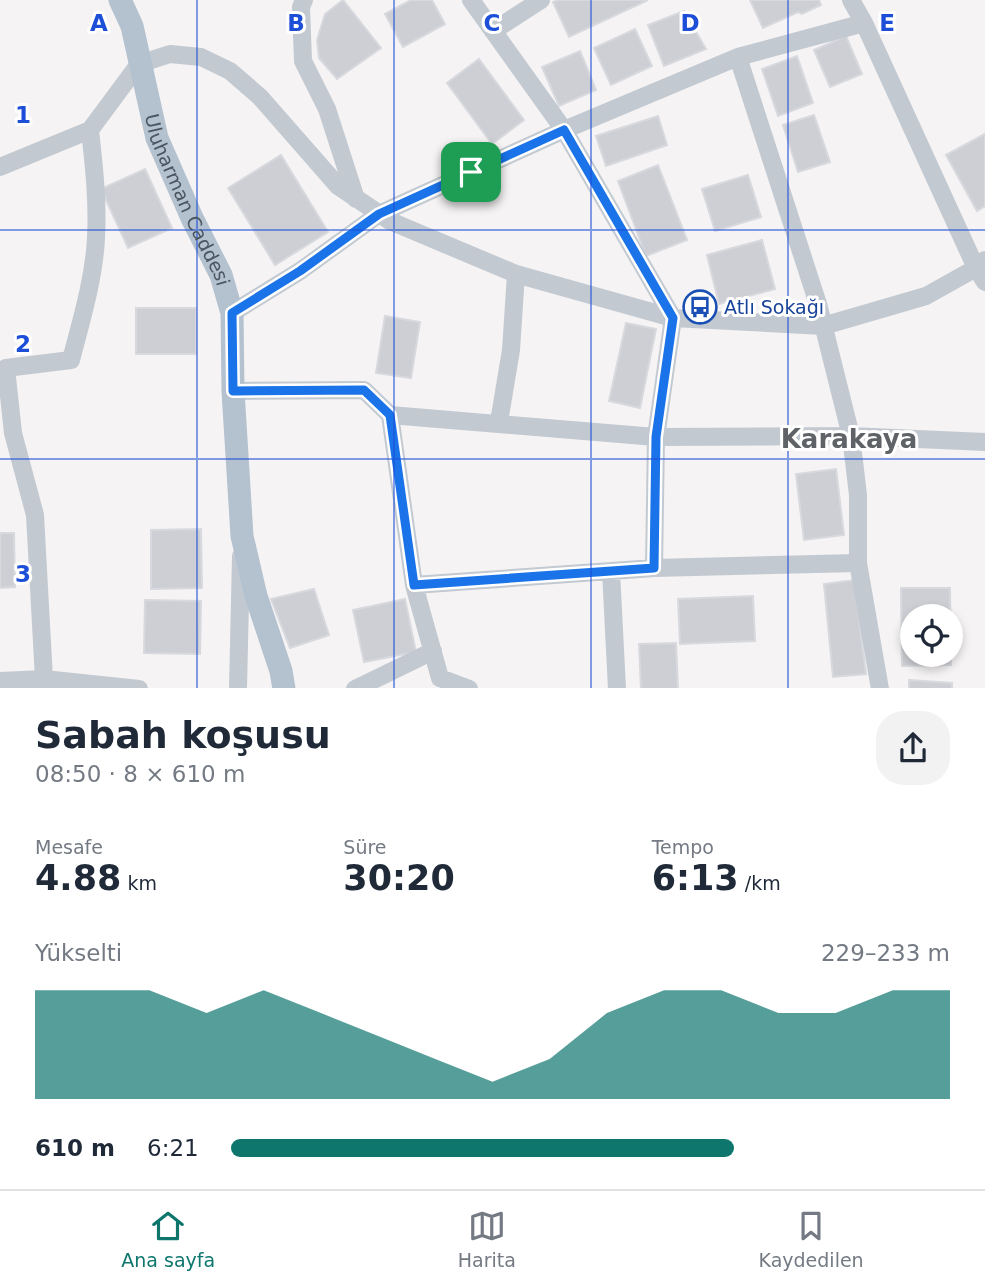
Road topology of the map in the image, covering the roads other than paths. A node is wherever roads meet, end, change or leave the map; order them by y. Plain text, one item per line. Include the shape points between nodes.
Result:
1 (120, 0) edge
2 (304, 0) edge
3 (471, 0) edge
4 (541, 0) edge
5 (851, 0) edge
6 (864, 23) junction
7 (493, 31) junction
8 (738, 57) junction
9 (139, 64) junction
10 (90, 130) junction
11 (564, 130) junction
12 (0, 167) edge
13 (356, 199) junction
14 (379, 214) junction
15 (982, 270) edge
16 (516, 274) junction
17 (232, 313) junction
18 (673, 318) junction
19 (823, 326) junction
20 (3, 369) edge
21 (233, 391) junction
22 (390, 415) junction
23 (499, 422) junction
24 (851, 436) junction
25 (656, 437) junction
26 (985, 442) edge
27 (242, 536) junction
28 (858, 563) junction
29 (654, 568) junction
30 (611, 571) junction
31 (414, 585) junction
32 (433, 650) junction
33 (44, 679) junction
34 (0, 681) edge
35 (139, 688) edge
36 (238, 688) edge
37 (284, 688) edge
38 (355, 688) edge
39 (469, 688) edge
40 (617, 688) edge
41 (880, 688) edge

1 - 9 main road, Uluharman Caddesi
2 - 13 street via 303,61 327,109
3 - 7 street
4 - 7 street
5 - 6 street
6 - 8 street
6 - 15 street
7 - 11 street
8 - 11 street
8 - 19 street
9 - 10 street
9 - 13 street via 170,54 201,57 230,71 260,97 338,186
9 - 17 main road, Uluharman Caddesi via 157,138 221,275
10 - 12 street
10 - 20 street via 96,241 71,360
11 - 14 street
11 - 18 street
13 - 14 street
14 - 16 street
14 - 17 street
15 - 19 street via 926,296
16 - 18 street
16 - 23 street via 511,350
17 - 21 main road, Uluharman Caddesi
18 - 19 street
18 - 25 street
19 - 24 street
20 - 33 street via 13,433 35,515
21 - 22 street via 364,390
21 - 27 main road, Uluharman Caddesi
22 - 23 street
22 - 31 street
23 - 25 street
24 - 25 street
24 - 26 street
24 - 28 street via 858,495
25 - 29 street
27 - 36 street
27 - 37 main road, Uluharman Caddesi
28 - 29 street
28 - 41 street
29 - 30 street
30 - 31 street
30 - 40 street
31 - 32 street
32 - 38 street
32 - 39 street via 440,678
33 - 34 street
33 - 35 street

